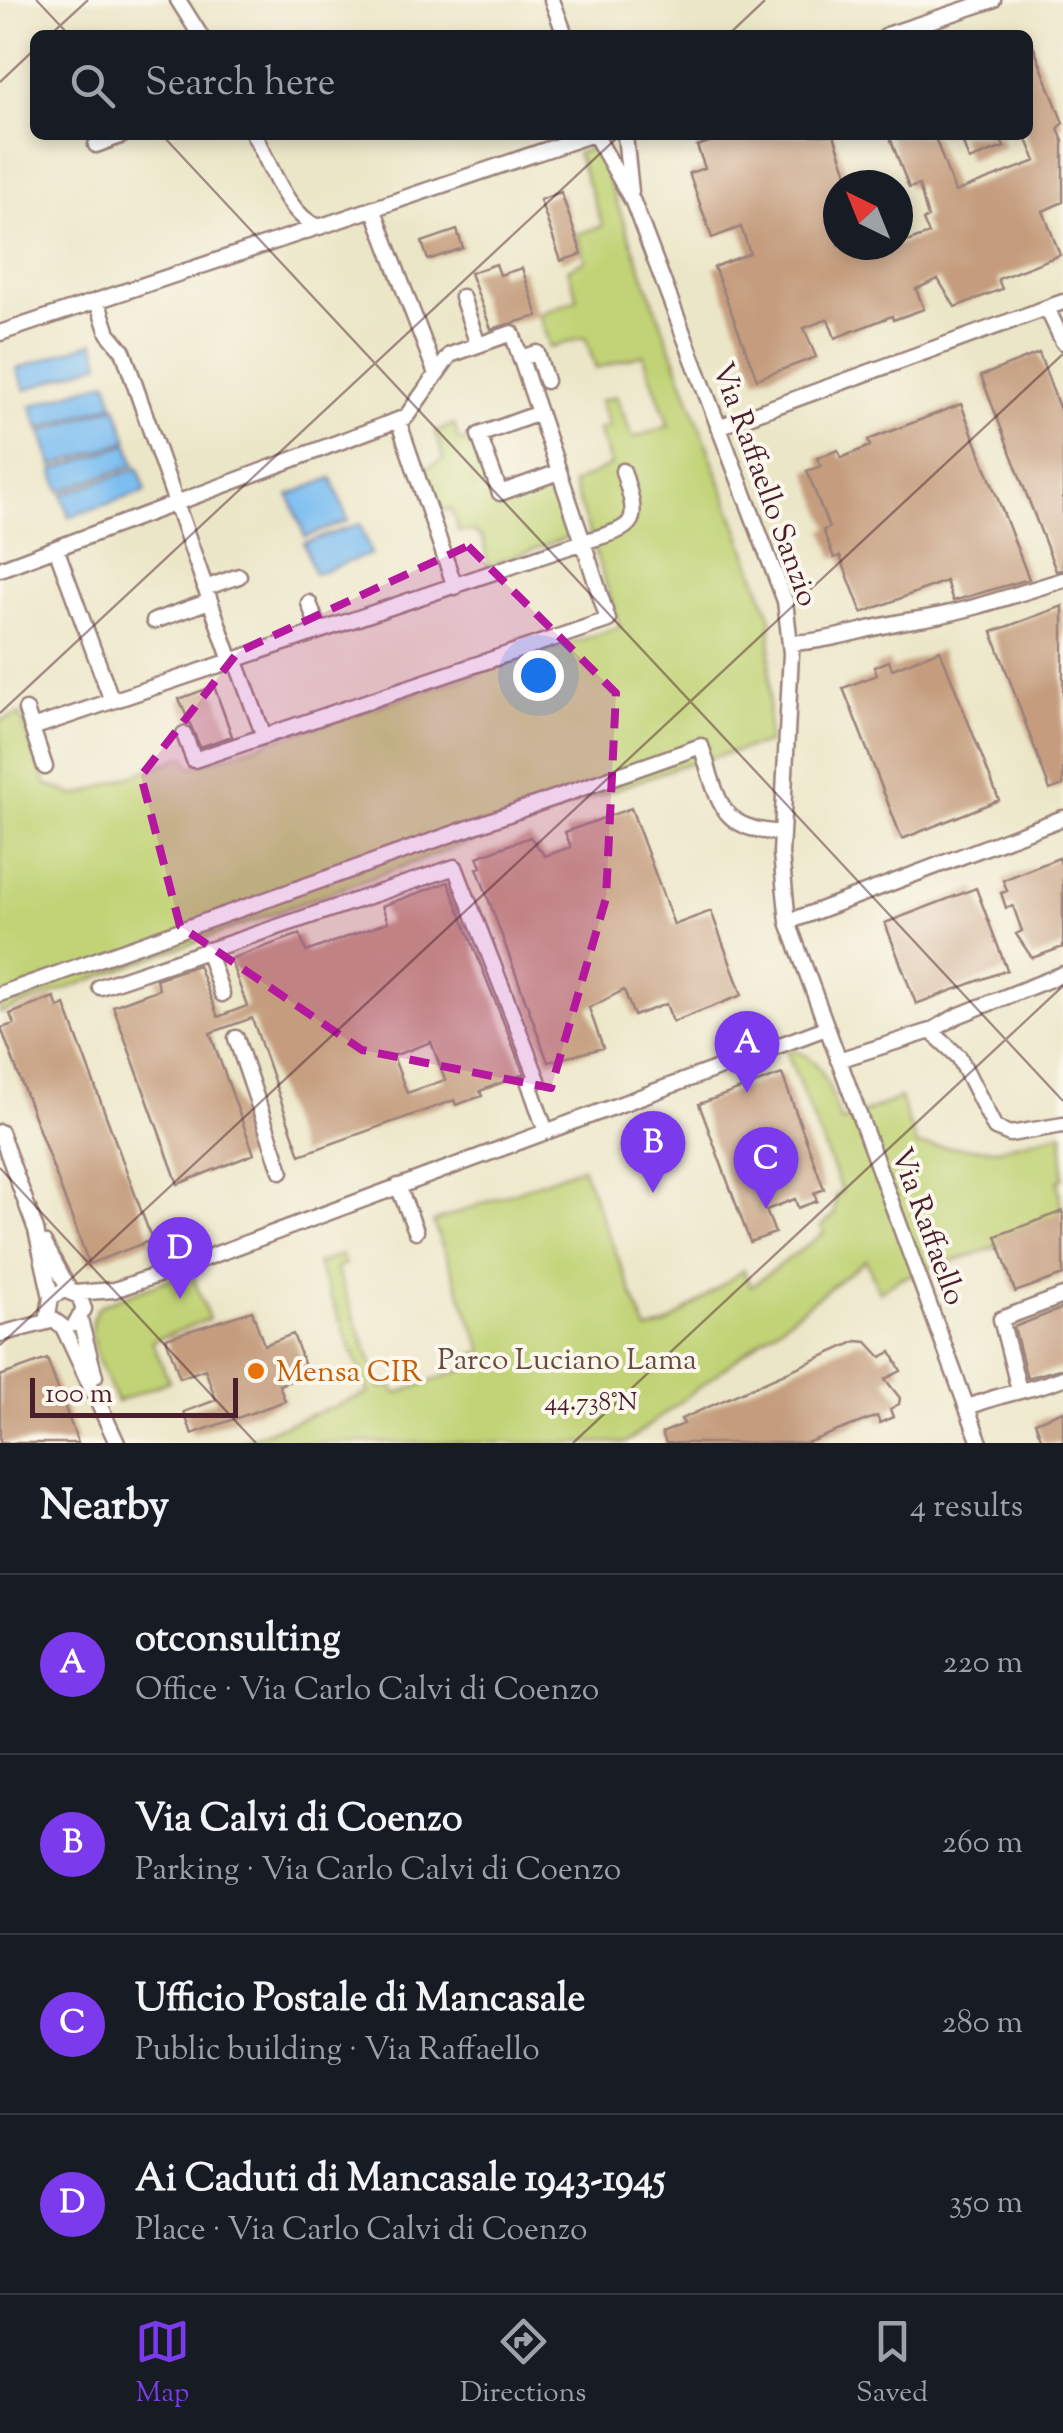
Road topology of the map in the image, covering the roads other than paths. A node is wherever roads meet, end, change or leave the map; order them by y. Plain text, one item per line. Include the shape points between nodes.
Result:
1 (178, 0) edge
2 (552, 0) edge
3 (993, 0) edge
4 (197, 30) edge
5 (562, 30) edge
6 (902, 30) edge
7 (110, 140) edge
8 (257, 140) edge
9 (595, 140) edge
10 (624, 140) edge
11 (552, 141) edge
12 (96, 145) dead end
13 (633, 202) junction
14 (373, 208) junction
15 (319, 227) junction
16 (462, 296) dead end
17 (96, 301) junction
18 (1063, 302) edge
19 (1047, 308) junction
20 (0, 333) edge
21 (1063, 342) edge
22 (478, 345) junction
23 (520, 358) junction
24 (436, 374) junction
25 (546, 381) dead end
26 (538, 413) junction
27 (398, 420) junction
28 (718, 426) junction
29 (622, 471) dead end
30 (559, 472) junction
31 (176, 503) junction
32 (582, 542) junction
33 (56, 548) junction
34 (0, 569) edge
35 (239, 576) dead end
36 (1063, 580) edge
37 (456, 587) junction
38 (208, 595) junction
39 (309, 603) dead end
40 (154, 622) dead end
41 (318, 630) junction
42 (791, 643) junction
43 (233, 660) junction
44 (112, 700) junction
45 (26, 710) dead end
46 (32, 728) junction
47 (184, 734) dead end
48 (264, 736) junction
49 (45, 766) dead end
50 (1063, 818) edge
51 (782, 834) junction
52 (788, 922) junction
53 (207, 950) junction
54 (1063, 974) edge
55 (100, 987) dead end
56 (0, 994) edge
57 (222, 994) dead end
58 (826, 1028) junction
59 (931, 1031) junction
60 (236, 1038) dead end
61 (838, 1060) junction
62 (1063, 1125) edge
63 (0, 1132) edge
64 (546, 1132) junction
65 (280, 1171) dead end
66 (398, 1186) junction
67 (36, 1230) junction
68 (416, 1232) dead end
69 (114, 1290) junction
70 (73, 1292) junction
71 (1063, 1296) edge
72 (53, 1314) junction
73 (82, 1315) junction
74 (0, 1334) edge
75 (1063, 1378) edge
76 (1019, 1390) junction
77 (101, 1401) junction
78 (967, 1408) junction
79 (118, 1443) edge
80 (980, 1443) edge

1 - 4 street
2 - 5 street
3 - 6 street
7 - 12 street
8 - 15 street via 294,208
9 - 13 street, Via Raffaello Sanzio
10 - 13 street, Via Raffaello Sanzio
11 - 14 street
13 - 28 street, Via Raffaello Sanzio
14 - 15 street
14 - 24 street
15 - 17 street
16 - 22 street
17 - 20 street
17 - 31 street via 123,351
18 - 19 street
19 - 21 street
19 - 28 street
22 - 23 street via 512,333
22 - 24 street via 450,354
23 - 25 street via 536,353
23 - 26 street
24 - 27 street
26 - 30 street
26 - 30 street via 479,435 500,493
27 - 31 street
27 - 37 street
28 - 42 street, Via Raffaello Sanzio via 785,600
29 - 32 street via 634,520
30 - 32 street
31 - 33 street
31 - 38 street
32 - 37 street
32 - 48 street via 608,620
33 - 34 street
33 - 44 street
35 - 38 street
36 - 42 street via 936,619 832,642
37 - 41 street
38 - 40 street
38 - 43 street
39 - 41 street
41 - 43 street
42 - 51 street, Via Raffaello Sanzio
43 - 44 street
43 - 48 street
44 - 46 street
45 - 46 street
46 - 49 street
47 - 48 street via 194,760
50 - 52 street
51 - 52 street, Via Raffaello Sanzio
51 - 56 street via 748,831 729,820 701,746
52 - 58 street, Via Raffaello Sanzio
53 - 55 street
53 - 57 street
53 - 64 street via 455,866 538,1080 529,1083
54 - 59 street
58 - 61 street, Via Raffaello
58 - 64 street
59 - 61 street
59 - 62 street via 959,1057 996,1128 1010,1134
60 - 65 street
61 - 78 street, Via Raffaello
63 - 67 street
64 - 66 street
66 - 68 street
66 - 69 street
67 - 70 street
67 - 72 street
69 - 70 street
69 - 73 street
70 - 72 street
70 - 73 street
71 - 76 street via 1001,1319
72 - 73 street
72 - 74 street
72 - 77 street
73 - 77 street
75 - 76 street
76 - 78 street
77 - 79 street
78 - 80 street, Via Raffaello

